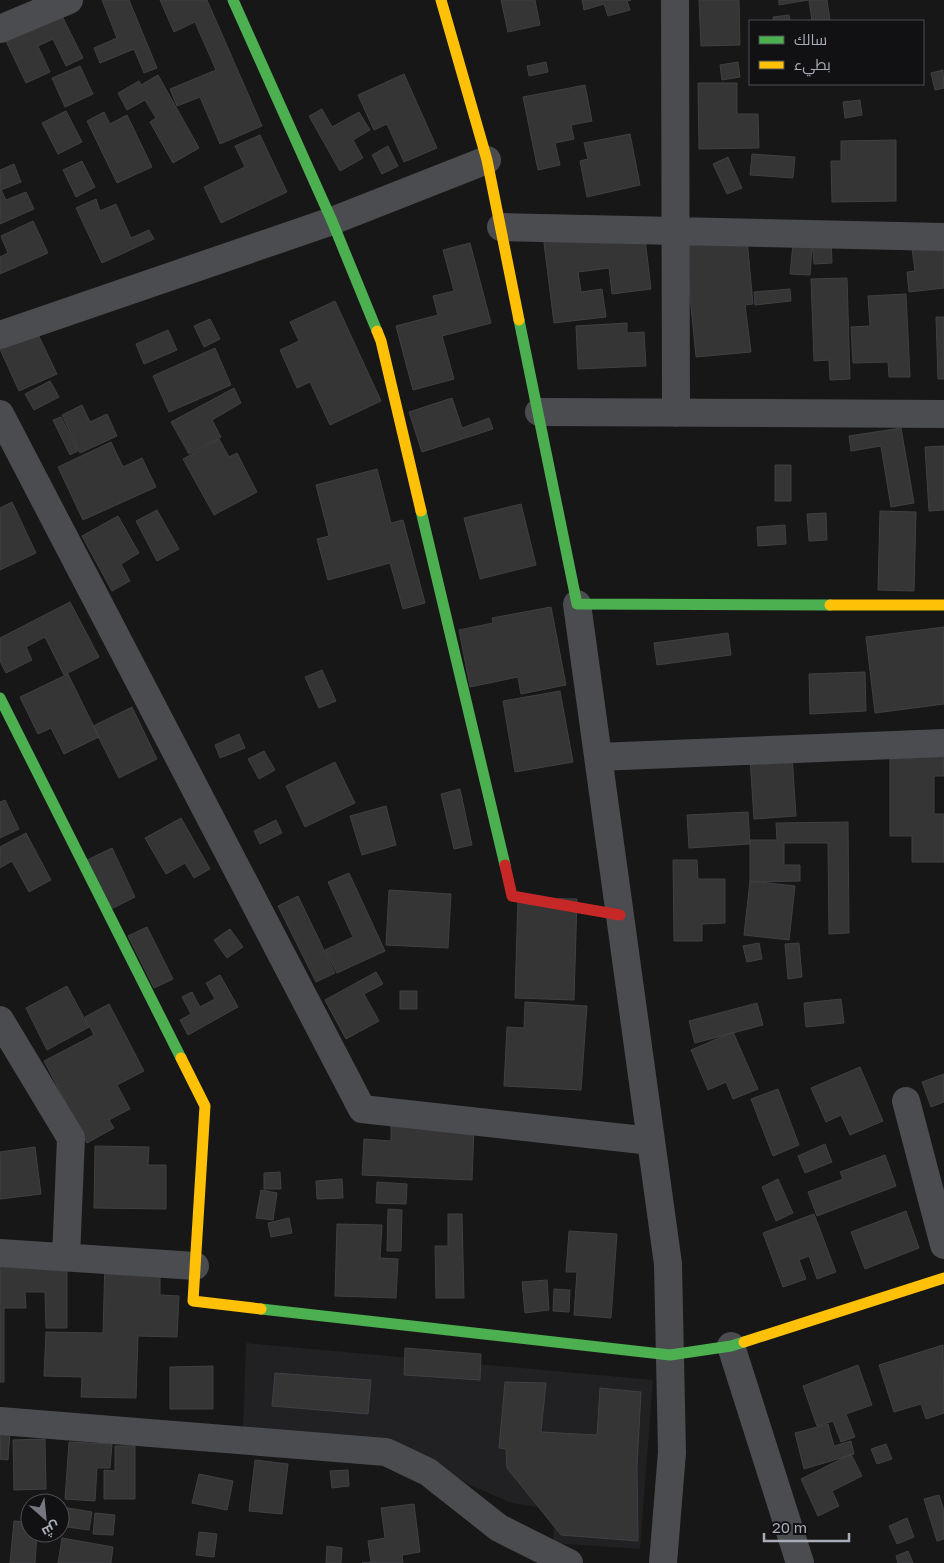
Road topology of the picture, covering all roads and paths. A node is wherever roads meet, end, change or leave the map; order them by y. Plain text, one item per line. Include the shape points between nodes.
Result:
1 (69, 0) edge
2 (233, 0) edge
3 (441, 0) edge
4 (675, 0) edge
5 (0, 29) edge
6 (487, 160) junction
7 (332, 221) junction
8 (501, 227) junction
9 (675, 232) junction
10 (944, 237) edge
11 (0, 335) edge
12 (539, 412) junction
13 (676, 413) junction
14 (0, 414) edge
15 (944, 414) edge
16 (577, 604) junction
17 (944, 605) edge
18 (0, 698) edge
19 (944, 743) edge
20 (598, 757) junction
21 (620, 915) junction
22 (0, 1020) edge
23 (906, 1101) dead end
24 (651, 1141) junction
25 (944, 1245) edge
26 (0, 1253) edge
27 (66, 1257) junction
28 (195, 1266) junction
29 (944, 1278) edge
30 (731, 1346) junction
31 (670, 1355) junction
32 (0, 1421) edge
33 (569, 1563) edge
34 (662, 1563) edge
35 (800, 1563) edge

1 - 5 street
2 - 7 street
3 - 6 street
4 - 9 street
6 - 7 street
6 - 8 street
7 - 11 street
7 - 21 street via 381,340 512,896
8 - 9 street
8 - 12 street
9 - 10 street
9 - 13 street
12 - 13 street
12 - 16 street
13 - 15 street
14 - 24 street via 362,1109
16 - 17 street
16 - 20 street
18 - 28 street via 205,1106
19 - 20 street
20 - 21 street
21 - 24 street
22 - 27 street via 71,1138
23 - 25 street
24 - 31 street via 668,1264
26 - 27 street
27 - 28 street
28 - 31 street via 193,1300
29 - 30 street
30 - 31 street
30 - 35 street
31 - 34 street via 672,1452
32 - 33 street via 386,1452 428,1472 499,1528

